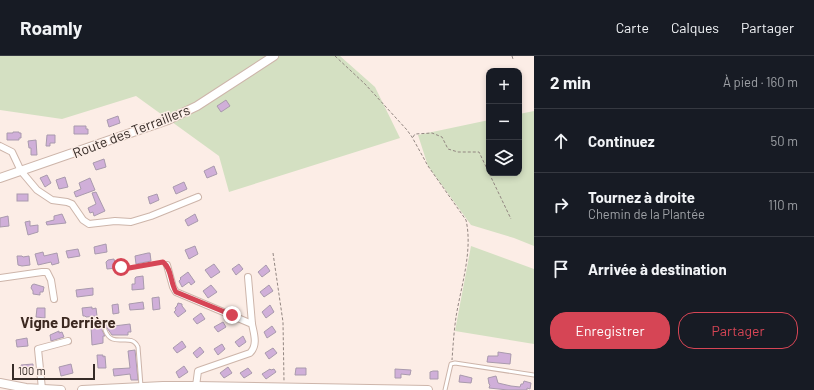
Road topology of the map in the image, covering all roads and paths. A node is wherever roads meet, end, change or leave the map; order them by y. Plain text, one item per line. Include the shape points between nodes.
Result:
1 (274, 56) edge
2 (335, 56) edge
3 (512, 56) edge
4 (513, 59) dead end
5 (412, 137) junction
6 (0, 146) edge
7 (21, 171) junction
8 (0, 178) edge
9 (198, 197) dead end
10 (511, 219) dead end
11 (273, 253) dead end
12 (167, 265) joint
13 (121, 267) dead end
14 (0, 278) edge
15 (248, 278) dead end
16 (54, 299) dead end
17 (252, 324) junction
18 (105, 330) dead end
19 (68, 341) dead end
20 (451, 364) junction
21 (534, 375) edge
22 (0, 383) edge
23 (196, 386) junction
24 (141, 387) junction
25 (284, 387) junction
26 (42, 389) junction
27 (61, 390) edge
28 (82, 390) edge
29 (427, 390) edge
30 (445, 390) edge

1 - 7 street, Route des Terraillers via 197,106 168,120
2 - 5 path via 365,84
3 - 4 path
5 - 10 path via 415,134 432,133 442,137 448,149 458,152 479,152
5 - 20 path via 428,166 466,220 468,230 468,246
6 - 7 street via 12,152
7 - 8 street, Route des Terraillers
7 - 9 street via 37,190 52,200 72,204 89,224 131,222
11 - 25 path via 283,322
12 - 13 path via 163,262
12 - 17 street via 176,292
14 - 16 street via 47,272
15 - 17 street
17 - 23 street via 255,340 250,353 198,371
18 - 24 lane via 110,339 136,343
19 - 26 street via 38,349
20 - 21 lane
20 - 30 lane
22 - 26 street
23 - 24 street
23 - 25 street
24 - 28 street
25 - 29 street
26 - 27 street

